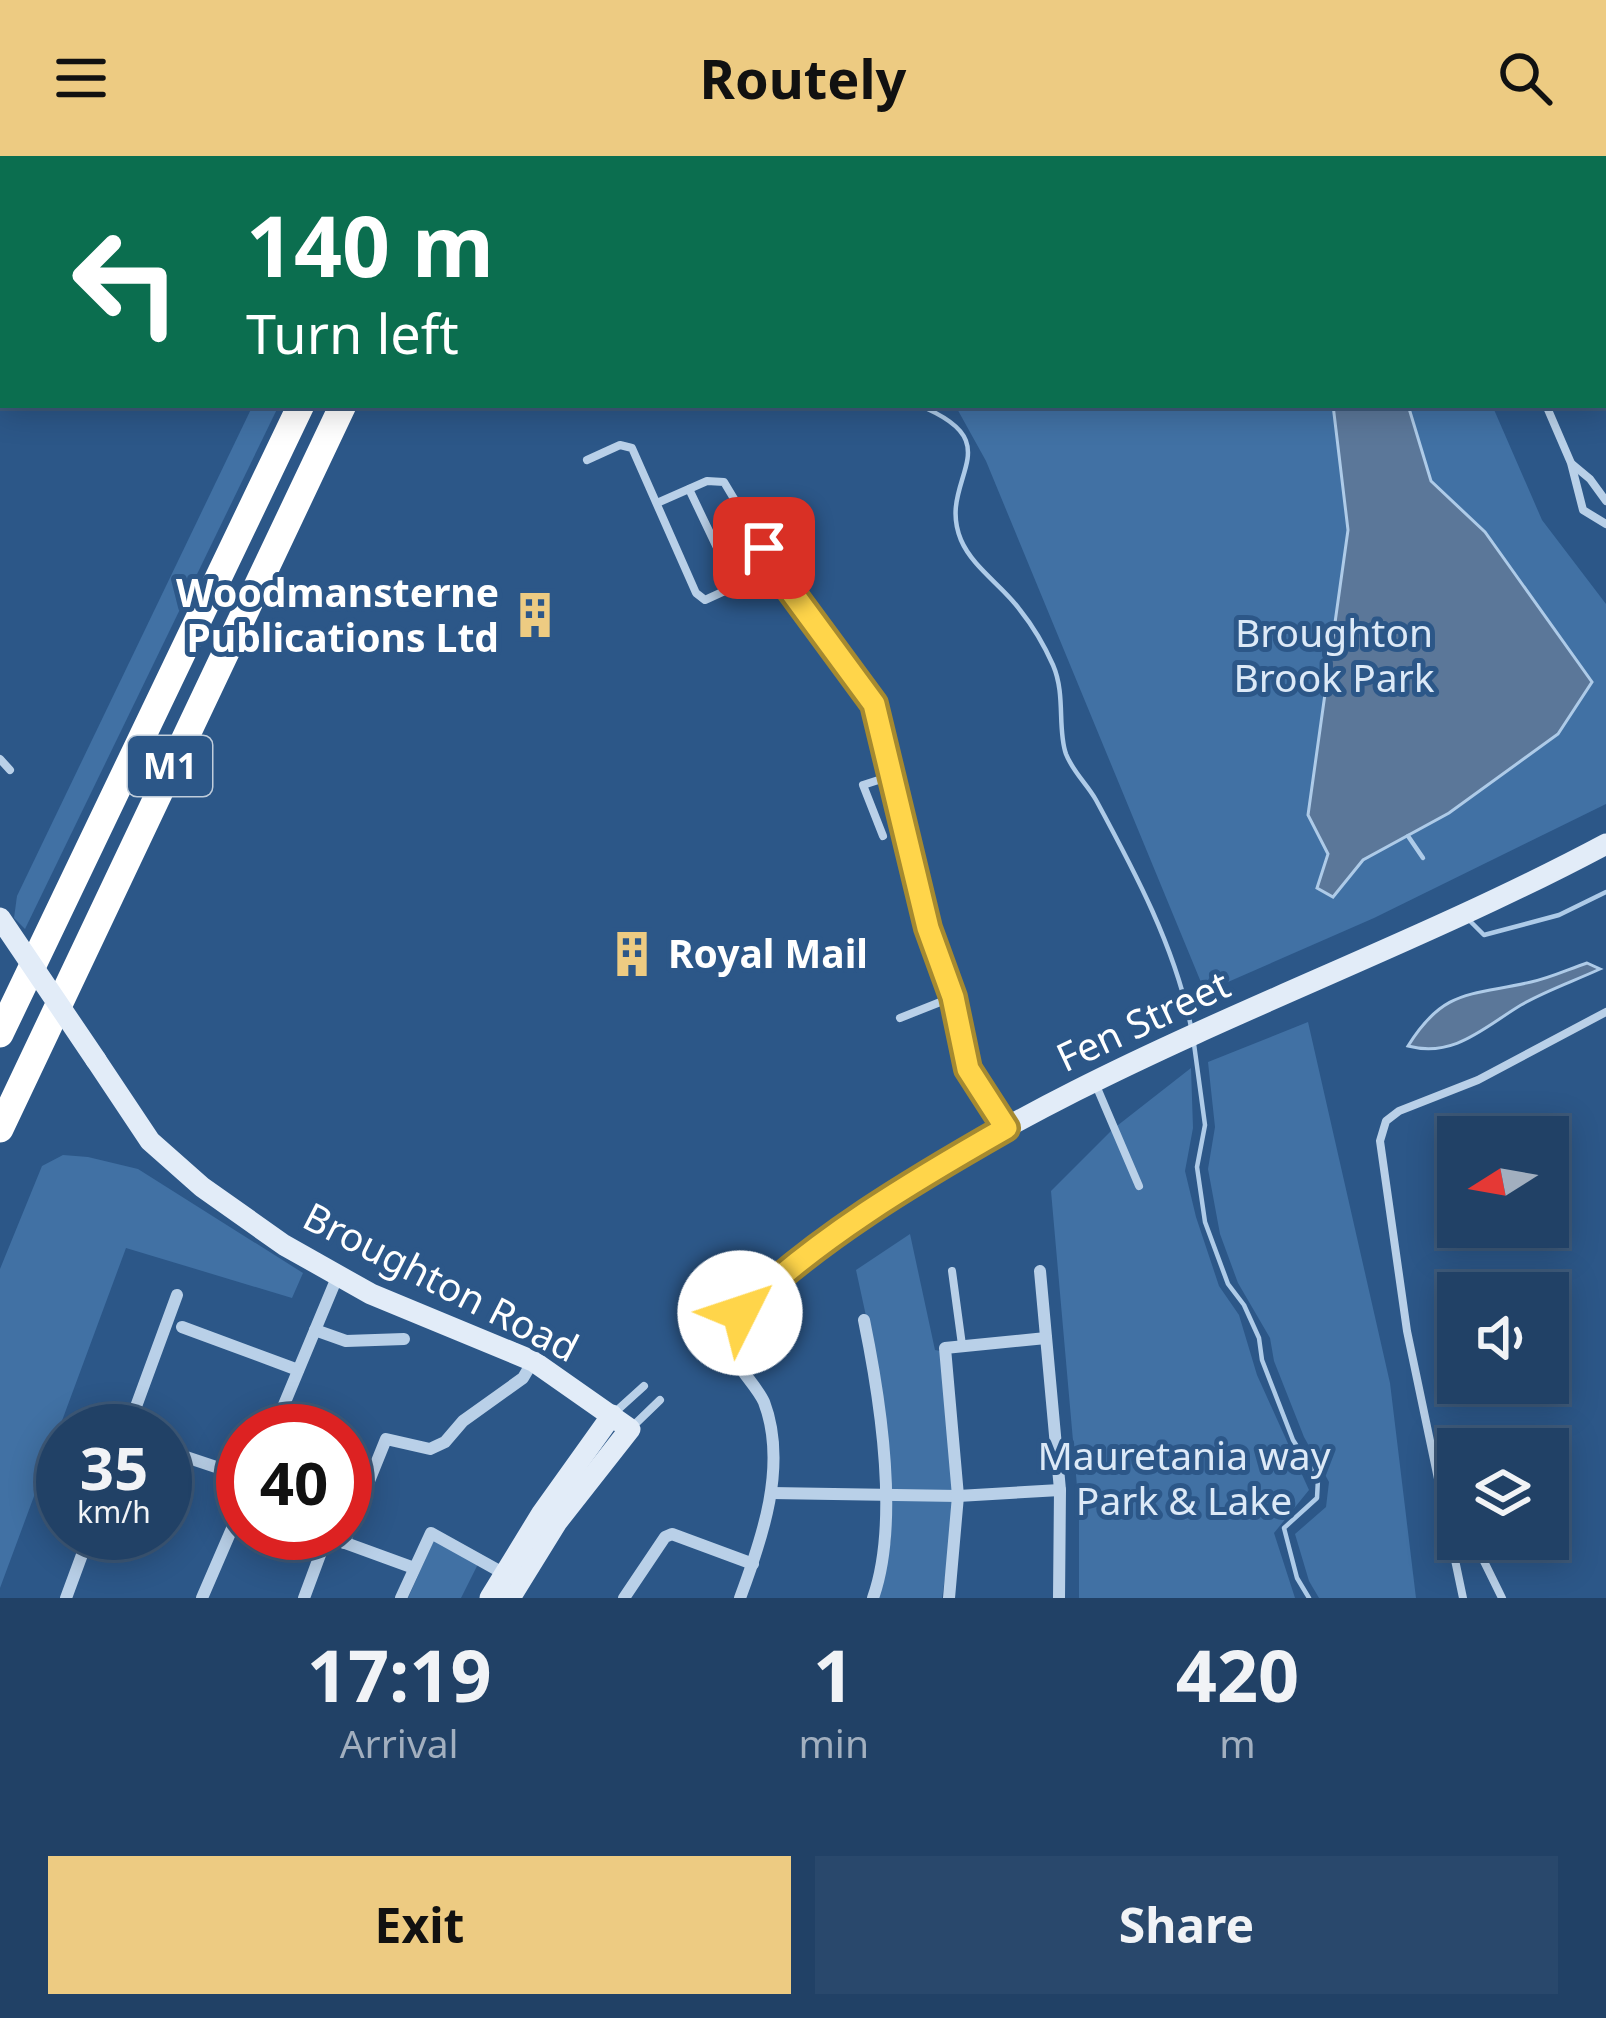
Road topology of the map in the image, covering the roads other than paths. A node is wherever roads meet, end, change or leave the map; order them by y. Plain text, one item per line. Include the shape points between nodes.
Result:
1 (300, 408) edge
2 (342, 408) edge
3 (1547, 408) edge
4 (587, 460) dead end
5 (1570, 463) junction
6 (689, 489) junction
7 (1606, 501) edge
8 (657, 503) junction
9 (1606, 524) edge
10 (0, 758) edge
11 (10, 770) dead end
12 (891, 776) junction
13 (883, 836) dead end
14 (1606, 844) edge
15 (0, 918) edge
16 (953, 997) junction
17 (1606, 1012) edge
18 (900, 1018) dead end
19 (0, 1034) edge
20 (1095, 1084) junction
21 (1006, 1128) junction
22 (0, 1129) edge
23 (1139, 1186) dead end
24 (952, 1271) dead end
25 (1040, 1271) dead end
26 (338, 1275) junction
27 (177, 1295) dead end
28 (740, 1313) dead end
29 (864, 1320) dead end
30 (182, 1327) dead end
31 (315, 1330) junction
32 (1046, 1338) junction
33 (404, 1339) dead end
34 (962, 1346) junction
35 (533, 1361) junction
36 (298, 1370) junction
37 (742, 1370) dead end
38 (644, 1386) dead end
39 (660, 1400) dead end
40 (137, 1404) edge
41 (284, 1404) edge
42 (621, 1422) junction
43 (372, 1473) edge
44 (1437, 1474) edge
45 (1060, 1490) junction
46 (771, 1493) junction
47 (958, 1496) junction
48 (887, 1497) junction
49 (372, 1553) edge
50 (80, 1560) edge
51 (219, 1560) edge
52 (315, 1560) edge
53 (1455, 1560) edge
54 (1483, 1560) edge
55 (753, 1564) junction
56 (414, 1568) junction
57 (503, 1573) junction
58 (66, 1598) edge
59 (202, 1598) edge
60 (304, 1598) edge
61 (401, 1598) edge
62 (490, 1598) edge
63 (510, 1598) edge
64 (624, 1598) edge
65 (740, 1598) edge
66 (873, 1598) edge
67 (949, 1598) edge
68 (1059, 1598) edge
69 (1463, 1598) edge
70 (1502, 1598) edge

1 - 19 highway, M1
2 - 22 highway, M1
3 - 5 lane
4 - 8 lane via 628,445
5 - 7 lane
5 - 9 lane via 1583,510
6 - 8 lane
6 - 8 lane via 732,579 729,589 700,599
6 - 12 lane via 715,478 728,486 782,579 874,704
10 - 11 lane
12 - 13 lane via 863,784
12 - 16 lane
14 - 20 street, Fen Street
15 - 26 street, Broughton Road, bridge via 151,1141 202,1187
16 - 18 lane
16 - 21 lane via 968,1069
17 - 44 lane via 1386,1121 1380,1141
20 - 21 street, Fen Street
20 - 23 lane
21 - 28 street, Fen Street via 906,1185
24 - 34 lane
25 - 32 street
26 - 31 street
26 - 35 street, Broughton Road
27 - 40 street
29 - 48 street
30 - 36 street
31 - 33 street via 346,1341
31 - 36 street
32 - 34 street
32 - 45 street
34 - 47 street via 945,1348
35 - 42 street, Broughton Road
35 - 43 street via 445,1442 430,1449 386,1438
36 - 41 street
37 - 46 street via 763,1400
38 - 42 lane
39 - 42 lane
42 - 57 street
42 - 63 street
45 - 47 street
45 - 68 street
46 - 48 street
46 - 55 street
47 - 48 street
47 - 67 street
48 - 66 street
49 - 56 street
50 - 58 street
51 - 59 street
52 - 60 street
53 - 69 lane
54 - 70 lane
55 - 64 street via 672,1534
55 - 65 street
56 - 57 street via 431,1533
56 - 61 street
57 - 62 street

